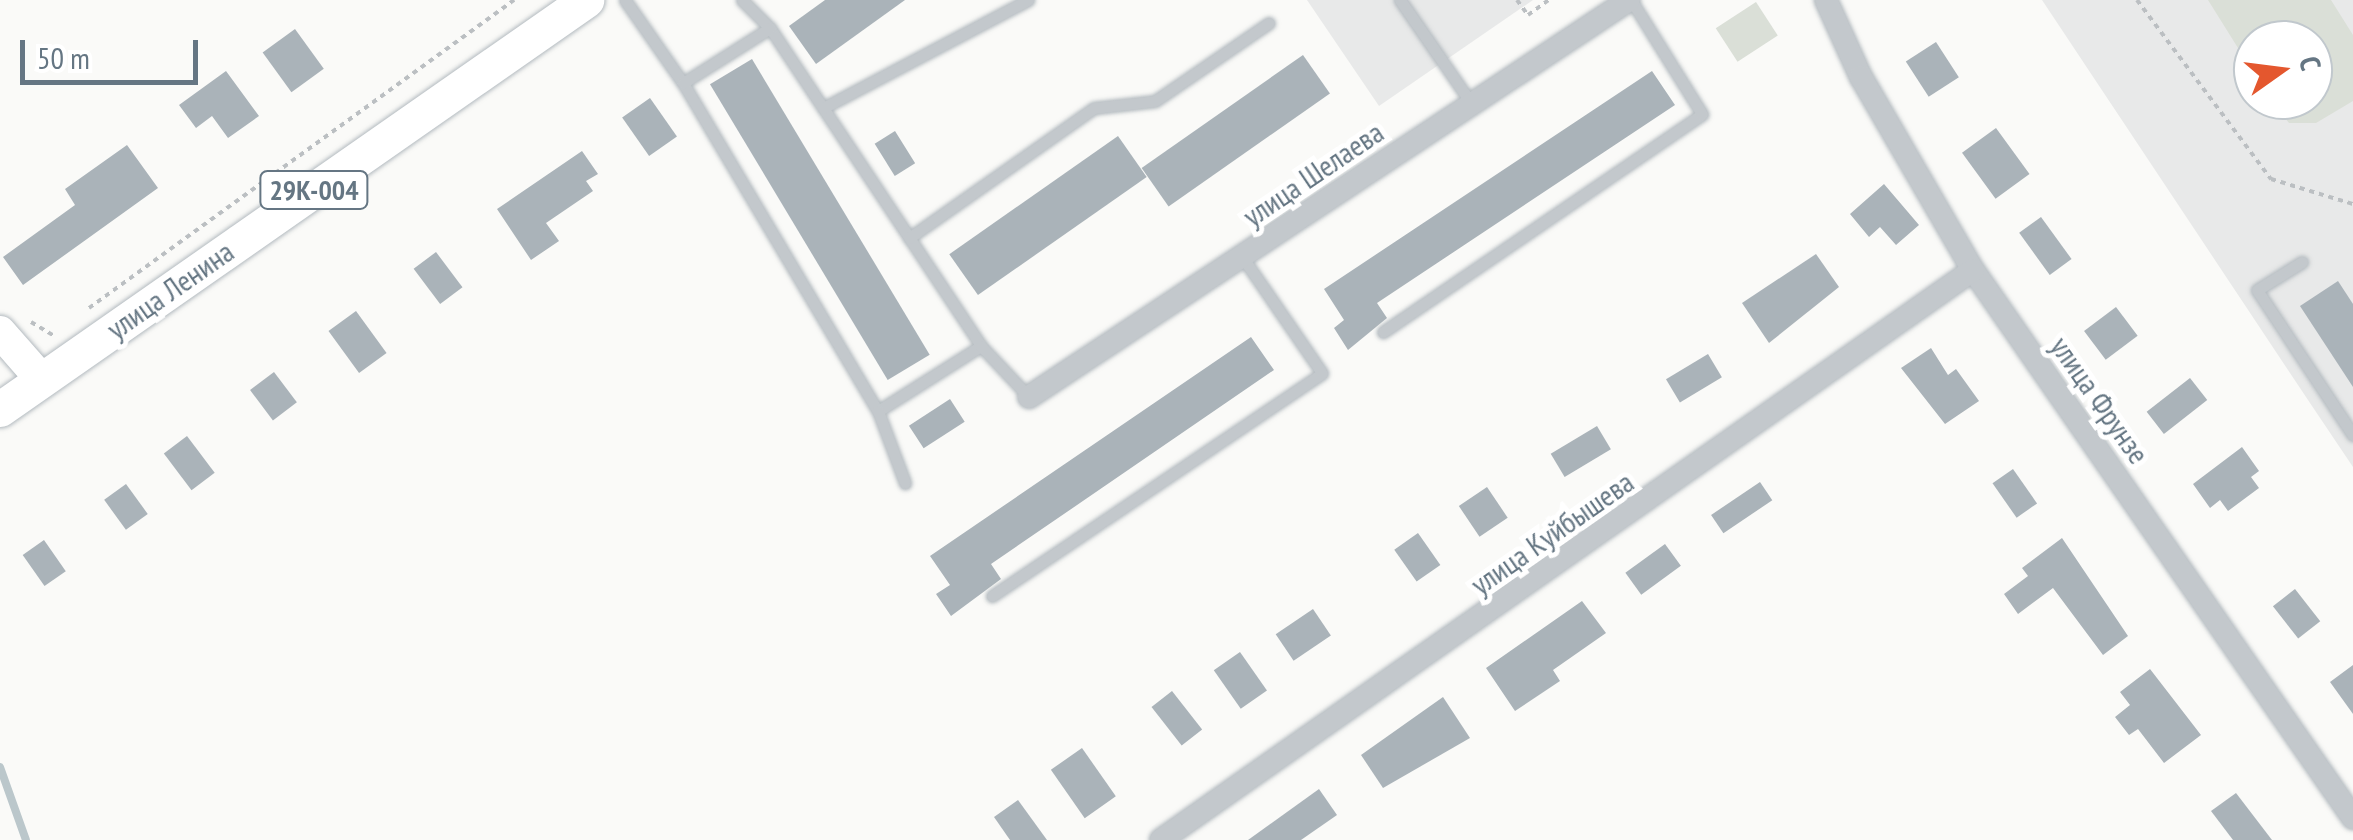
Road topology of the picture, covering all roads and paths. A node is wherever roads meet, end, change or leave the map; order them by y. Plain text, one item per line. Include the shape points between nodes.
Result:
1 (514, 0) edge
2 (586, 0) edge
3 (625, 0) edge
4 (742, 0) edge
5 (1028, 0) edge
6 (1400, 0) edge
7 (1517, 0) edge
8 (1548, 0) edge
9 (1630, 0) edge
10 (1826, 0) edge
11 (2137, 0) edge
12 (1269, 22) dead end
13 (770, 28) junction
14 (683, 84) junction
15 (1471, 102) junction
16 (823, 108) junction
17 (2353, 204) edge
18 (909, 238) junction
19 (1243, 258) junction
20 (2302, 262) dead end
21 (1974, 270) junction
22 (84, 312) dead end
23 (68, 324) dead end
24 (13, 326) edge
25 (1383, 332) dead end
26 (980, 346) junction
27 (42, 380) junction
28 (1030, 397) joint
29 (0, 409) edge
30 (878, 411) junction
31 (2353, 435) edge
32 (904, 483) dead end
33 (992, 596) dead end
34 (2353, 818) edge
35 (1161, 840) edge

1 - 22 path
2 - 27 main road, улица Ленина / 29К-004
3 - 14 lane
4 - 13 lane
5 - 16 lane
6 - 15 lane
7 - 8 path via 1528,15
9 - 15 street, улица Шелаева
9 - 25 lane via 1702,114
10 - 21 street, улица Фрунзе via 1861,77
11 - 17 path via 2271,179
12 - 18 lane via 1155,101 1094,108
13 - 14 lane
13 - 16 lane
14 - 30 lane
15 - 19 street, улица Шелаева
16 - 18 lane
18 - 26 lane
19 - 28 street, улица Шелаева
19 - 33 lane via 1322,373
20 - 31 lane via 2256,290
21 - 34 street, улица Фрунзе
21 - 35 street, улица Куйбышева
23 - 24 path via 52,335
24 - 27 main road
26 - 28 lane
26 - 30 lane
27 - 29 main road, улица Ленина / 29К-004
30 - 32 lane

